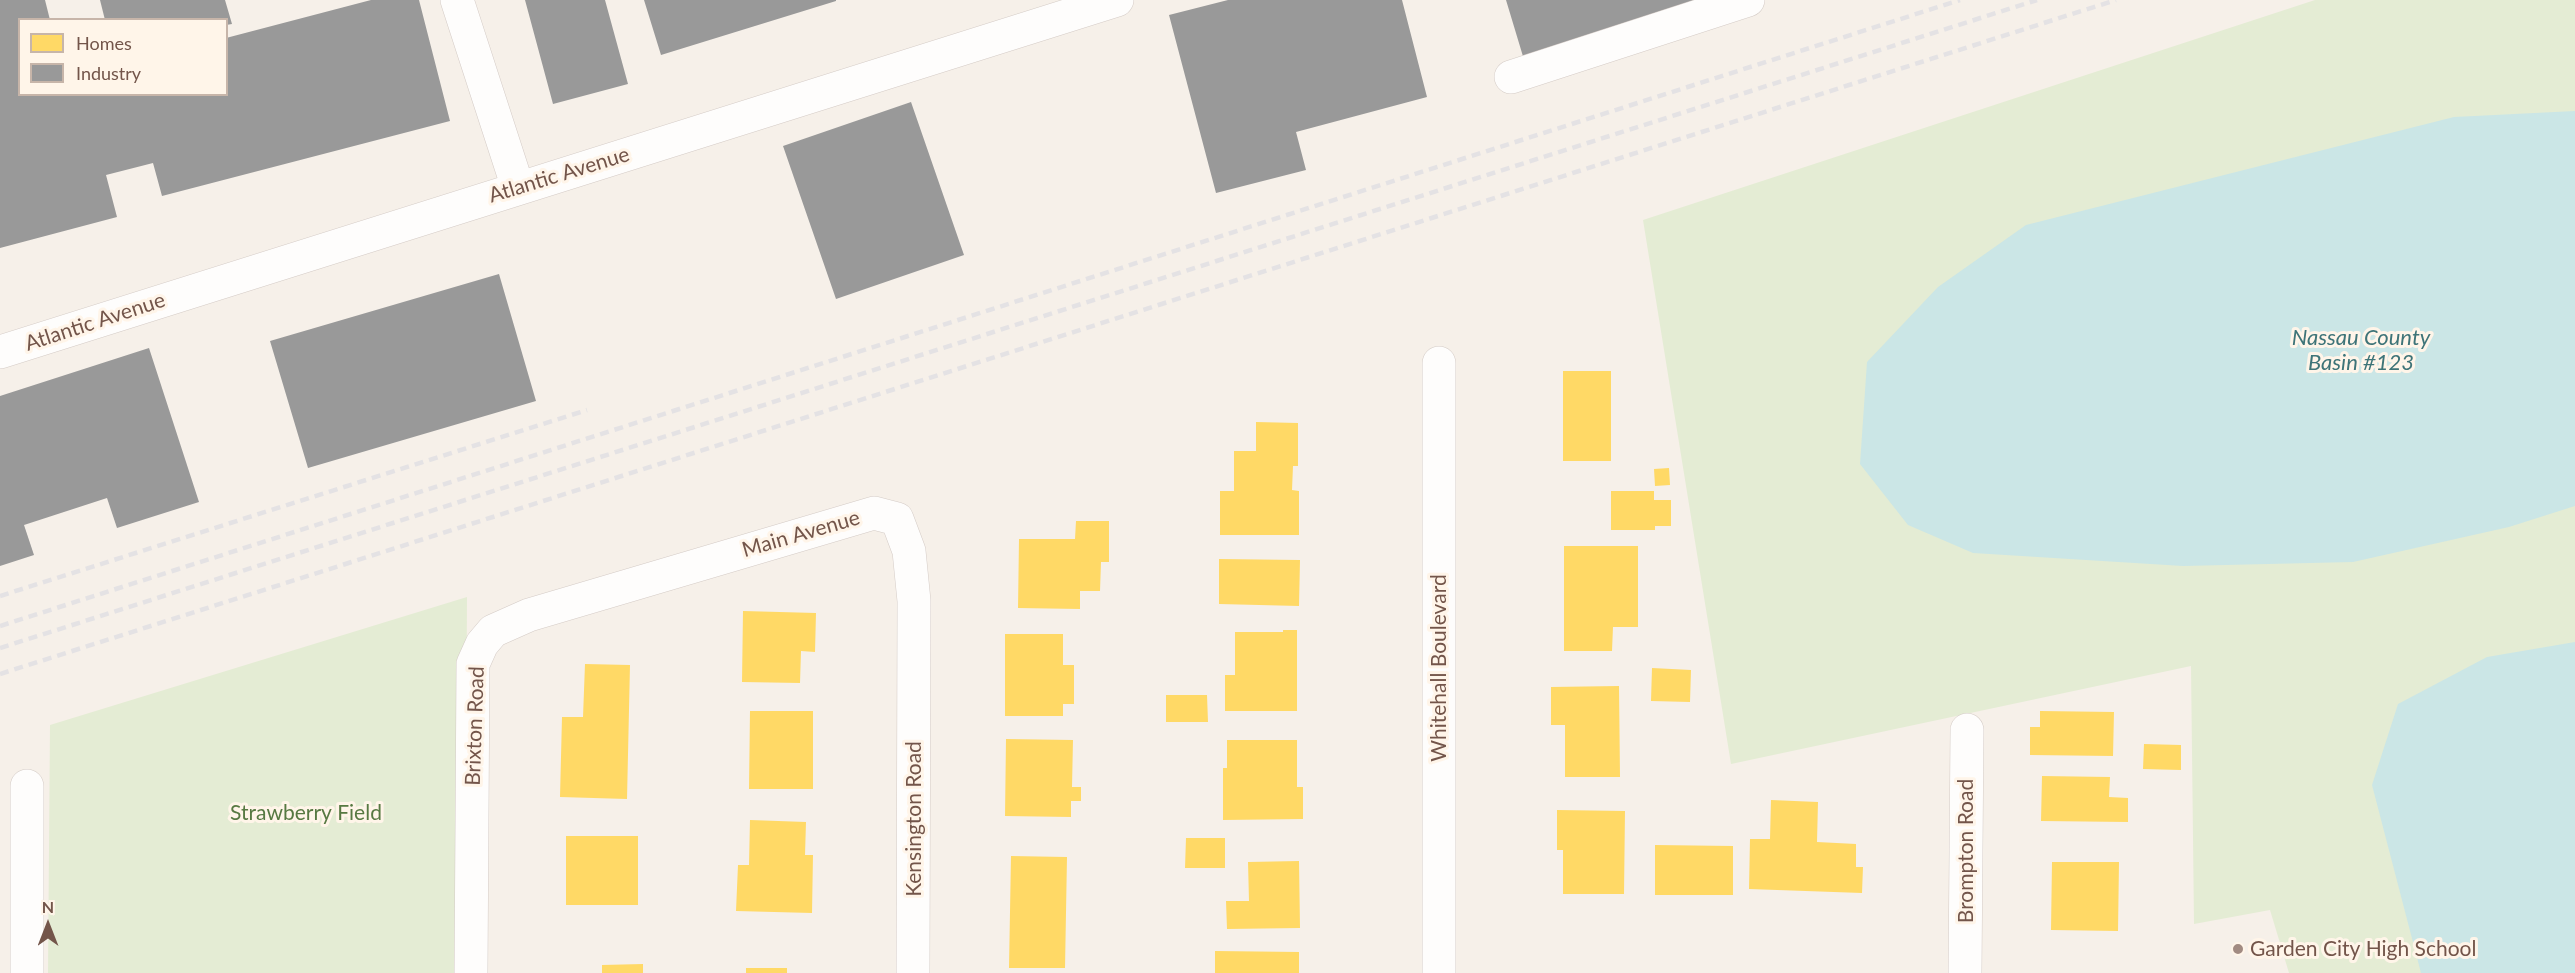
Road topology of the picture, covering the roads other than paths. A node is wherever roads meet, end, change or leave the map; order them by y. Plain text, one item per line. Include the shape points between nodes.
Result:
1 (457, 0) edge
2 (1748, 0) edge
3 (1110, 1) edge
4 (1511, 77) dead end
5 (518, 188) junction
6 (0, 352) edge
7 (1439, 363) dead end
8 (667, 573) joint
9 (914, 664) joint
10 (1967, 729) dead end
11 (27, 786) dead end
12 (27, 973) edge
13 (471, 973) edge
14 (913, 973) edge
15 (1439, 973) edge
16 (1965, 973) edge

1 - 5 street
2 - 4 street
3 - 5 street, Atlantic Avenue
5 - 6 street, Atlantic Avenue
7 - 15 street, Whitehall Boulevard
8 - 9 street, Main Avenue via 874,513 897,519 909,551
8 - 13 street, Brixton Road via 529,615 493,632 482,644 473,664
9 - 14 street, Kensington Road
10 - 16 street, Brompton Road
11 - 12 street

